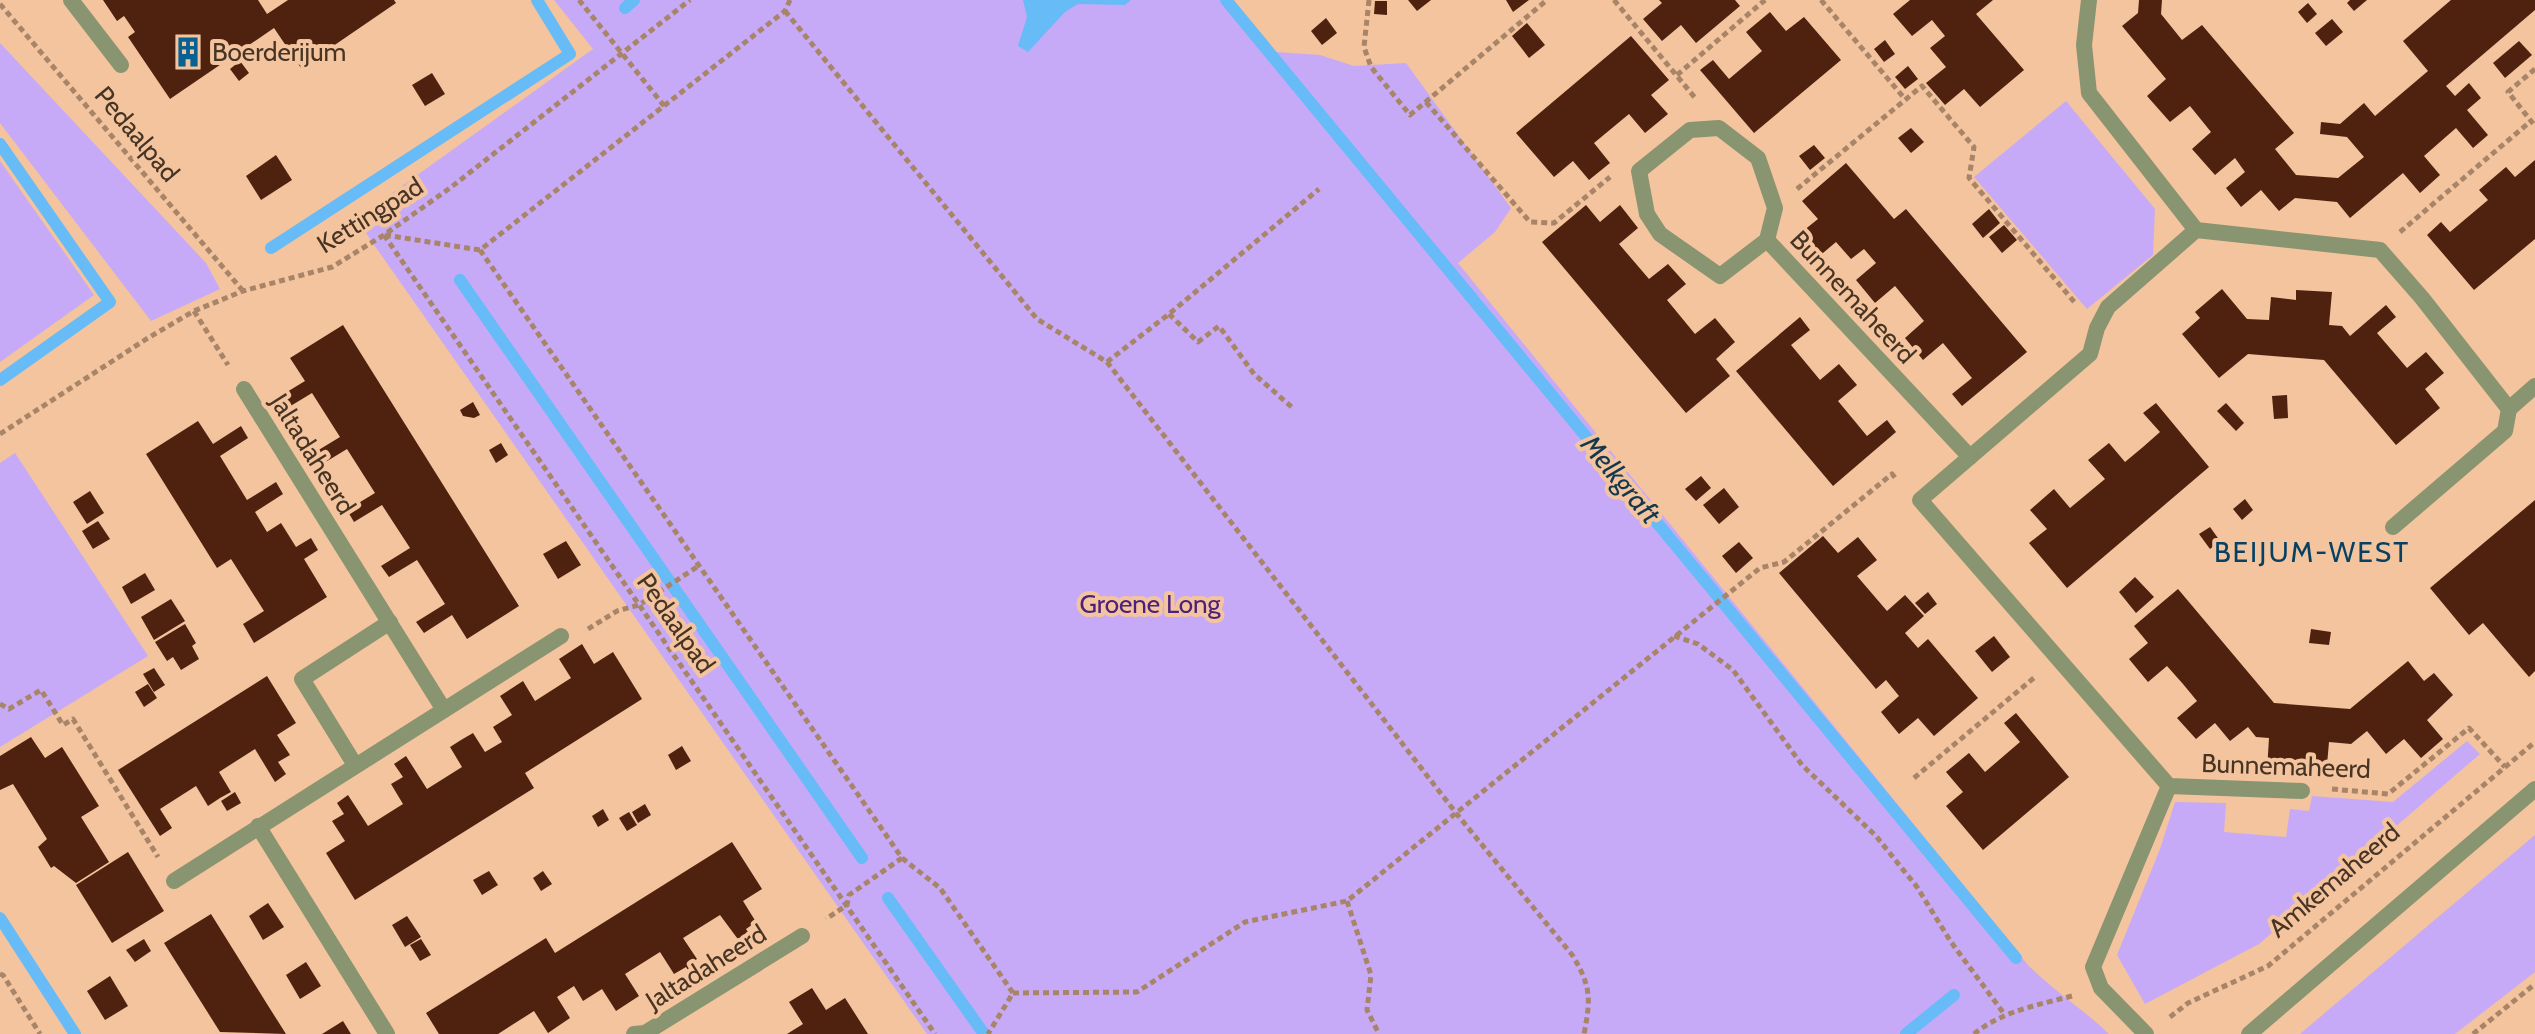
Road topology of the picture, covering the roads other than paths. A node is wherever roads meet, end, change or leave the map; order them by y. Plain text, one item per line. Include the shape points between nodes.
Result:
1 (71, 0) edge
2 (2089, 0) edge
3 (121, 65) dead end
4 (2196, 230) junction
5 (1767, 240) junction
6 (2535, 386) edge
7 (244, 389) road end
8 (2509, 409) junction
9 (1970, 457) junction
10 (2393, 527) dead end
11 (390, 622) junction
12 (561, 636) road end
13 (444, 710) junction
14 (355, 765) junction
15 (2169, 786) junction
16 (2535, 789) edge
17 (2302, 791) road end
18 (258, 826) junction
19 (174, 881) road end
20 (802, 936) road end
21 (2153, 1030) edge
22 (387, 1034) edge
23 (634, 1034) edge
24 (2249, 1034) edge

1 - 3 street
2 - 4 street via 2084,45 2089,93
4 - 8 street via 2380,250
4 - 9 street via 2108,307 2090,354
5 - 5 street, Bunnemaheerd via 1720,276 1660,234 1647,214 1639,171 1690,130 1719,128 1758,158 1775,208
5 - 9 street, Bunnemaheerd
6 - 8 street
7 - 11 street, Jaltadaheerd
8 - 10 street via 2505,431
9 - 15 street, Bunnemaheerd via 1920,500
11 - 13 street, Jaltadaheerd
11 - 14 street via 302,679
12 - 13 street
13 - 14 street
14 - 18 street
15 - 17 street, Bunnemaheerd
15 - 21 street, Bunnemaheerd via 2093,967 2101,988
16 - 24 street
18 - 19 street
18 - 22 street
20 - 23 street, Jaltadaheerd via 645,1033

